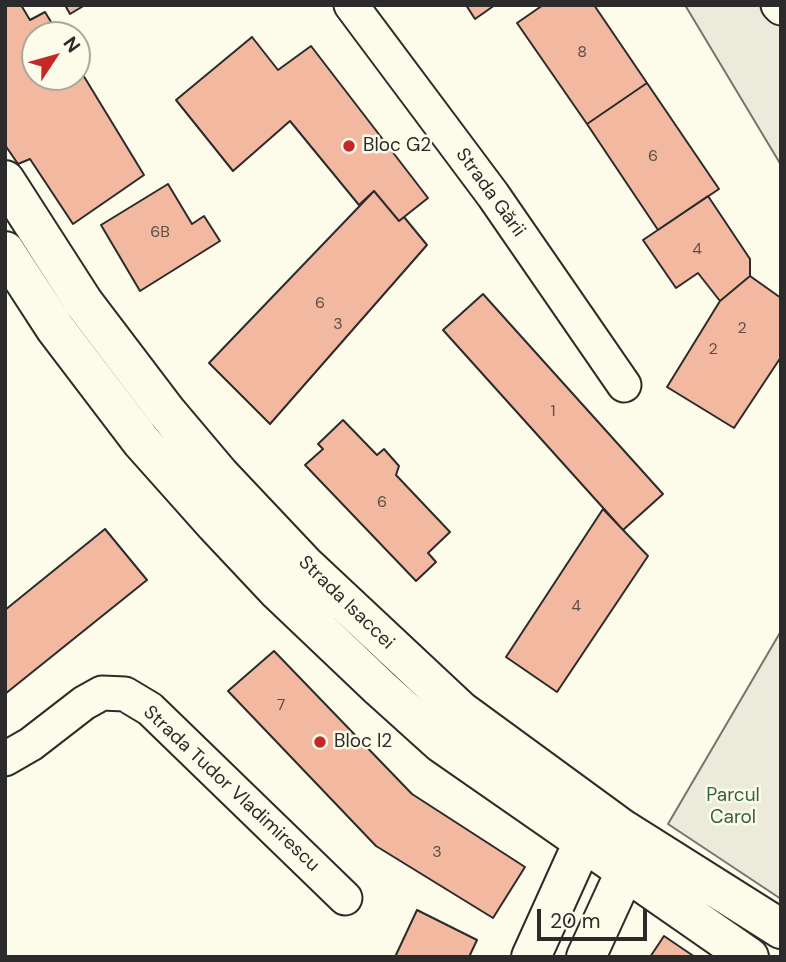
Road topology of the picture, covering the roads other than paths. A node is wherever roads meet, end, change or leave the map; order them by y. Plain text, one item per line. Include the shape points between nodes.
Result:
1 (351, 5) edge
2 (5, 180) edge
3 (5, 251) edge
4 (624, 385) dead end
5 (5, 759) edge
6 (601, 828) junction
7 (625, 873) junction
8 (345, 898) dead end
9 (781, 929) edge
10 (531, 957) edge
11 (586, 957) edge
12 (749, 957) edge

1 - 4 street, Strada Gării via 493,195
2 - 6 main road, Strada Isaccei via 84,303 166,411 230,485 304,564 461,711
3 - 6 main road, Strada Isaccei via 55,328 141,441 278,591 441,743
5 - 8 street, Strada Tudor Vladimirescu via 102,693 125,694 150,709
6 - 7 main road, Strada Isaccei
6 - 9 main road, Strada Isaccei via 696,876
6 - 10 main road
7 - 11 main road
7 - 12 main road, Strada Isaccei

